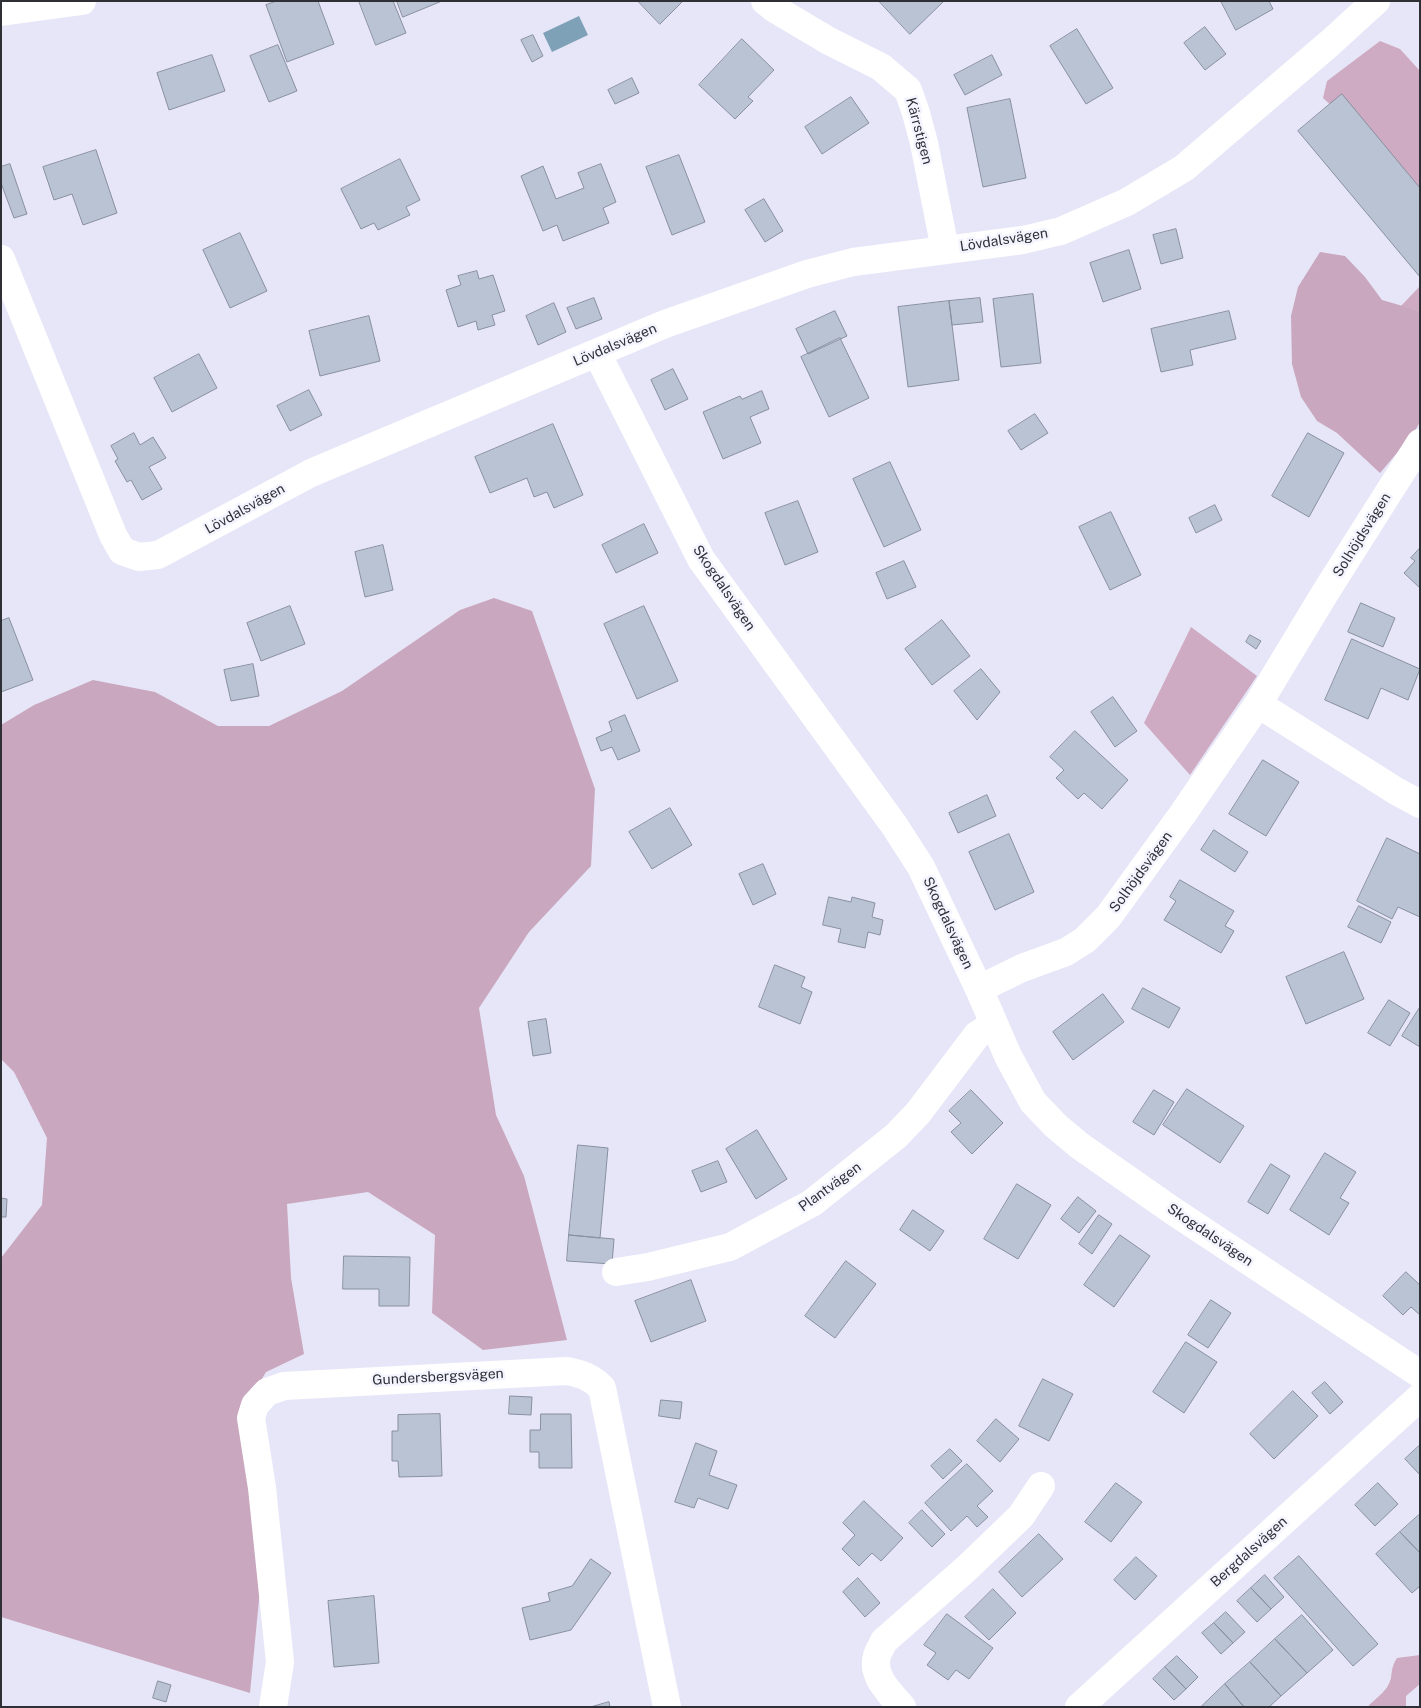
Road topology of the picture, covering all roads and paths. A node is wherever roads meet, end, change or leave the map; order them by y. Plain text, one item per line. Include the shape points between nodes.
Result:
1 (82, 1) edge
2 (765, 1) edge
3 (1376, 1) edge
4 (1, 12) edge
5 (945, 249) junction
6 (1, 259) edge
7 (597, 354) junction
8 (1420, 443) edge
9 (1258, 704) junction
10 (1420, 804) edge
11 (979, 989) junction
12 (994, 1024) junction
13 (616, 1272) dead end
14 (1420, 1374) edge
15 (1420, 1397) edge
16 (1041, 1486) dead end
17 (273, 1707) edge
18 (667, 1707) edge
19 (902, 1707) edge
20 (1080, 1707) edge

1 - 4 street
2 - 5 street, Kärrstigen via 880,67 908,90 924,143
3 - 5 street, Lövdalsvägen via 1184,168 1127,202 1061,231 1023,240
5 - 7 street, Lövdalsvägen via 853,262 808,274 665,324
6 - 7 street, Lövdalsvägen via 113,535 122,551 139,557 158,555 311,473
7 - 11 street, Skogdalsvägen via 701,559 921,866
8 - 9 street, Solhöjdsvägen
9 - 10 street
9 - 11 street, Solhöjdsvägen via 1108,917 1085,940 1066,952
11 - 12 street, Skogdalsvägen
12 - 13 street, Plantvägen via 977,1035 918,1113 896,1136 812,1202 730,1247
12 - 14 street, Skogdalsvägen via 1033,1102 1080,1146
15 - 20 street, Bergdalsvägen
16 - 19 street via 1021,1516 884,1641 877,1656 876,1670 881,1682
17 - 18 street, Gundersbergsvägen via 280,1662 262,1488 251,1418 256,1405 268,1392 284,1386 567,1371 583,1374 602,1388

